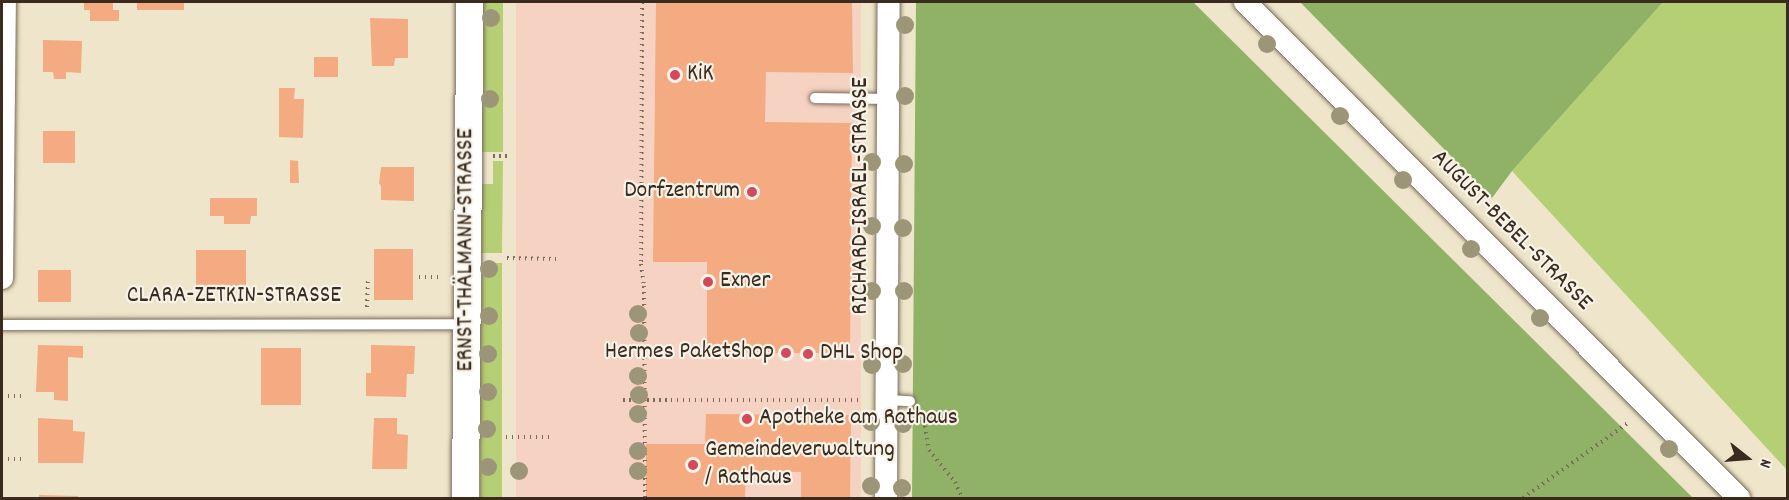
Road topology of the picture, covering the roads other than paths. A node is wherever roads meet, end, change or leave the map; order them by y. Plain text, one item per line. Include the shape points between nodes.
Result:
1 (4, 2) edge
2 (469, 2) edge
3 (889, 2) edge
4 (1245, 2) edge
5 (815, 98) dead end
6 (889, 99) junction
7 (2, 278) edge
8 (466, 324) junction
9 (2, 325) edge
10 (465, 498) edge
11 (886, 498) edge
12 (1739, 498) edge

1 - 7 street
2 - 8 street, ERNST-THÄLMANN-STRASSE
3 - 6 street, RICHARD-ISRAEL-STRASSE
4 - 12 street, AUGUST-BEBEL-STRASSE
5 - 6 lane
6 - 11 street, RICHARD-ISRAEL-STRASSE via 903,404
8 - 9 lane, CLARA-ZETKIN-STRASSE
8 - 10 street, ERNST-THÄLMANN-STRASSE

